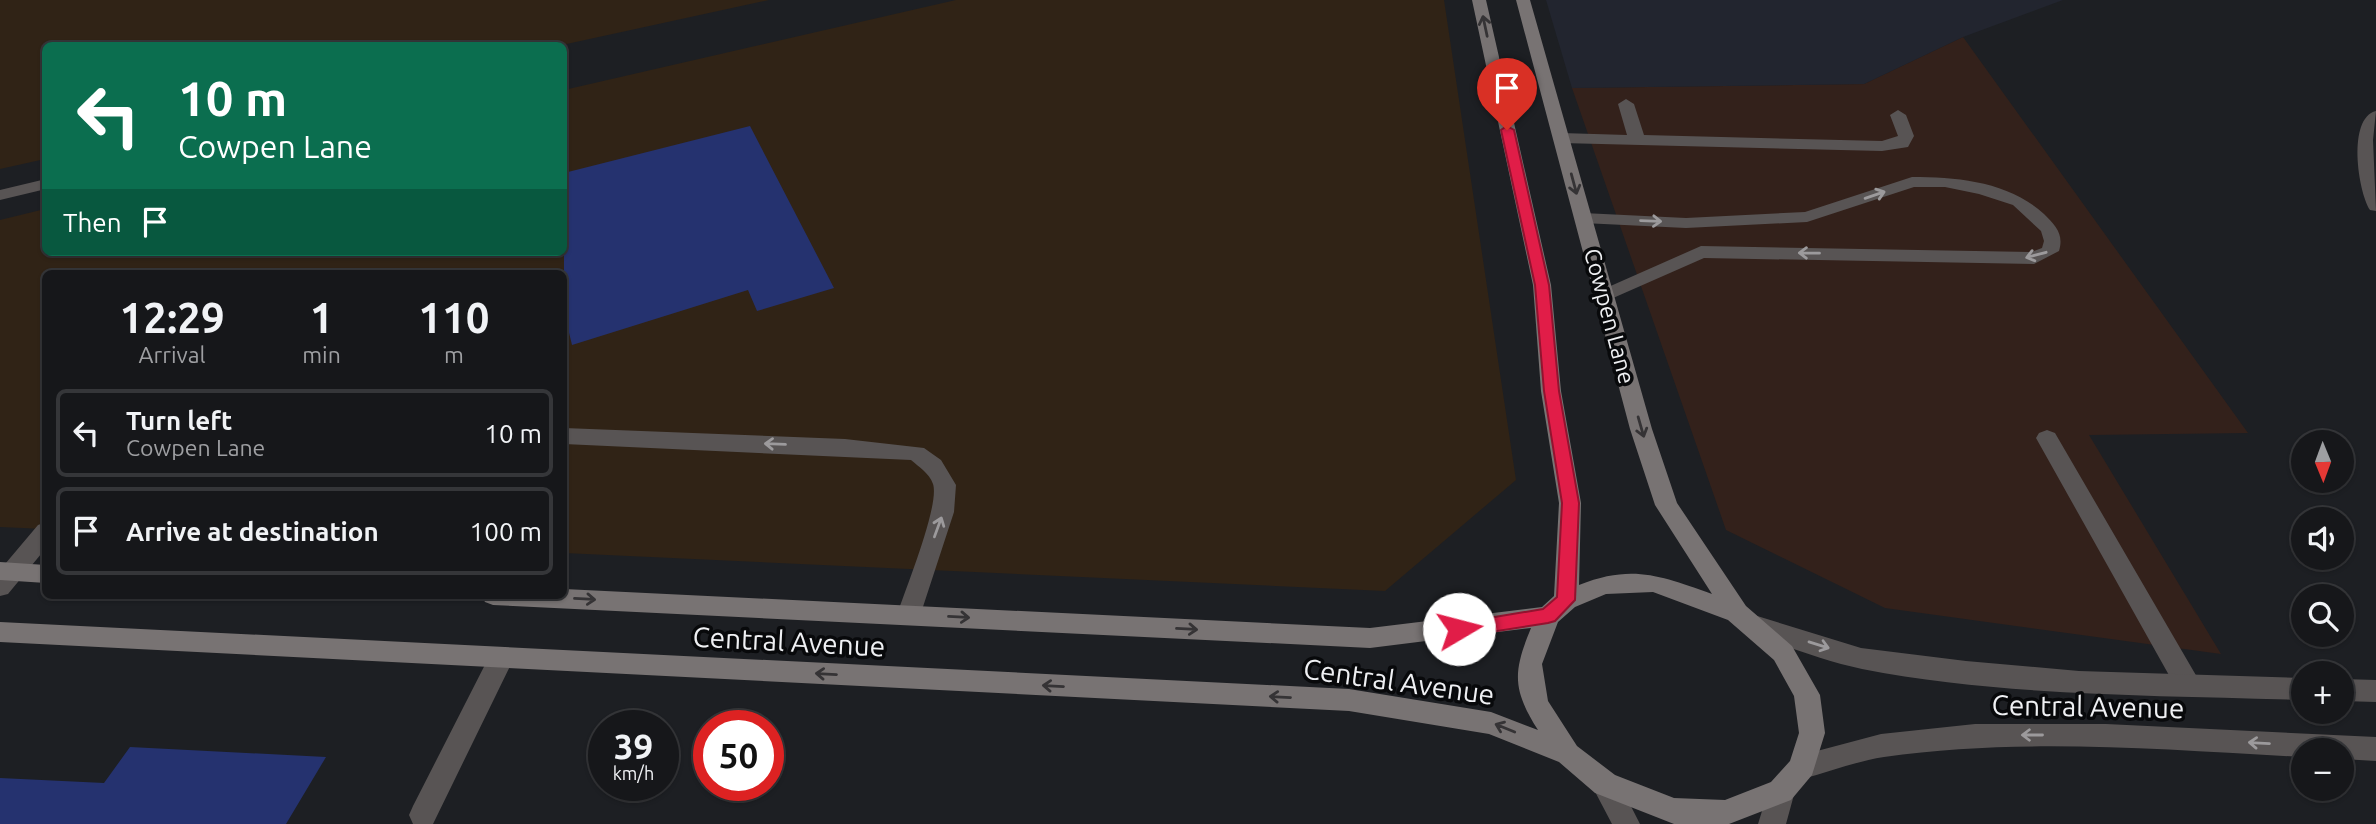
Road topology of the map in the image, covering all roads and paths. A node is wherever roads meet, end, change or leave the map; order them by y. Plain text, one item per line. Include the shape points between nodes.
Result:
1 (1479, 0) edge
2 (1523, 0) edge
3 (1626, 104) dead end
4 (1898, 115) dead end
5 (2376, 116) edge
6 (1561, 138) junction
7 (1637, 140) junction
8 (42, 185) edge
9 (0, 195) edge
10 (2374, 196) edge
11 (1583, 218) junction
12 (1604, 296) junction
13 (567, 436) edge
14 (2047, 438) dead end
15 (42, 535) edge
16 (42, 574) edge
17 (4, 577) edge
18 (567, 599) edge
19 (1557, 608) junction
20 (909, 615) junction
21 (1746, 619) junction
22 (0, 632) edge
23 (501, 658) junction
24 (2188, 685) junction
25 (2291, 689) edge
26 (2354, 690) edge
27 (2376, 691) edge
28 (2376, 749) edge
29 (1568, 754) junction
30 (1802, 767) junction
31 (1605, 784) junction
32 (1781, 791) junction
33 (423, 815) dead end
34 (1626, 824) edge
35 (1772, 824) edge

19 -> 1 main road via 1570,503 1551,391 1542,285
2 - 6 main road, Cowpen Lane
3 - 7 street
4 - 7 street via 1906,136 1902,143 1882,146
5 - 10 street via 2365,139
6 - 7 street
6 -> 11 main road, Cowpen Lane
8 - 9 street
11 - 12 main road, Cowpen Lane
11 -> 12 street via 1686,223 1807,217 1912,182 1945,183 2019,201 2049,229 2053,240 2050,251 2034,258 1701,252
12 -> 21 main road, Cowpen Lane via 1666,505
20 -> 13 street via 943,512 944,485 933,466 916,453
14 - 24 street
15 - 17 street
16 - 17 main road
18 -> 20 main road, Central Avenue
20 -> 19 main road, Central Avenue via 1370,638
19 - 21 main road, Central Avenue via 1604,586 1654,583
19 - 29 main road, Central Avenue via 1529,664 1535,704
21 -> 24 street, Central Avenue via 1861,658 2003,676
21 - 30 main road, Central Avenue via 1783,653 1807,695 1812,733
22 - 23 main road, Central Avenue
29 -> 23 main road, Central Avenue via 1491,723 1349,701
23 - 33 street
24 - 25 street, Central Avenue
26 - 27 street
28 -> 30 street, Central Avenue via 2106,734 1975,735 1881,746
29 - 31 main road, Central Avenue
30 - 32 main road, Central Avenue
31 - 32 main road, Central Avenue via 1674,811 1725,813
31 - 34 street
32 - 35 street

